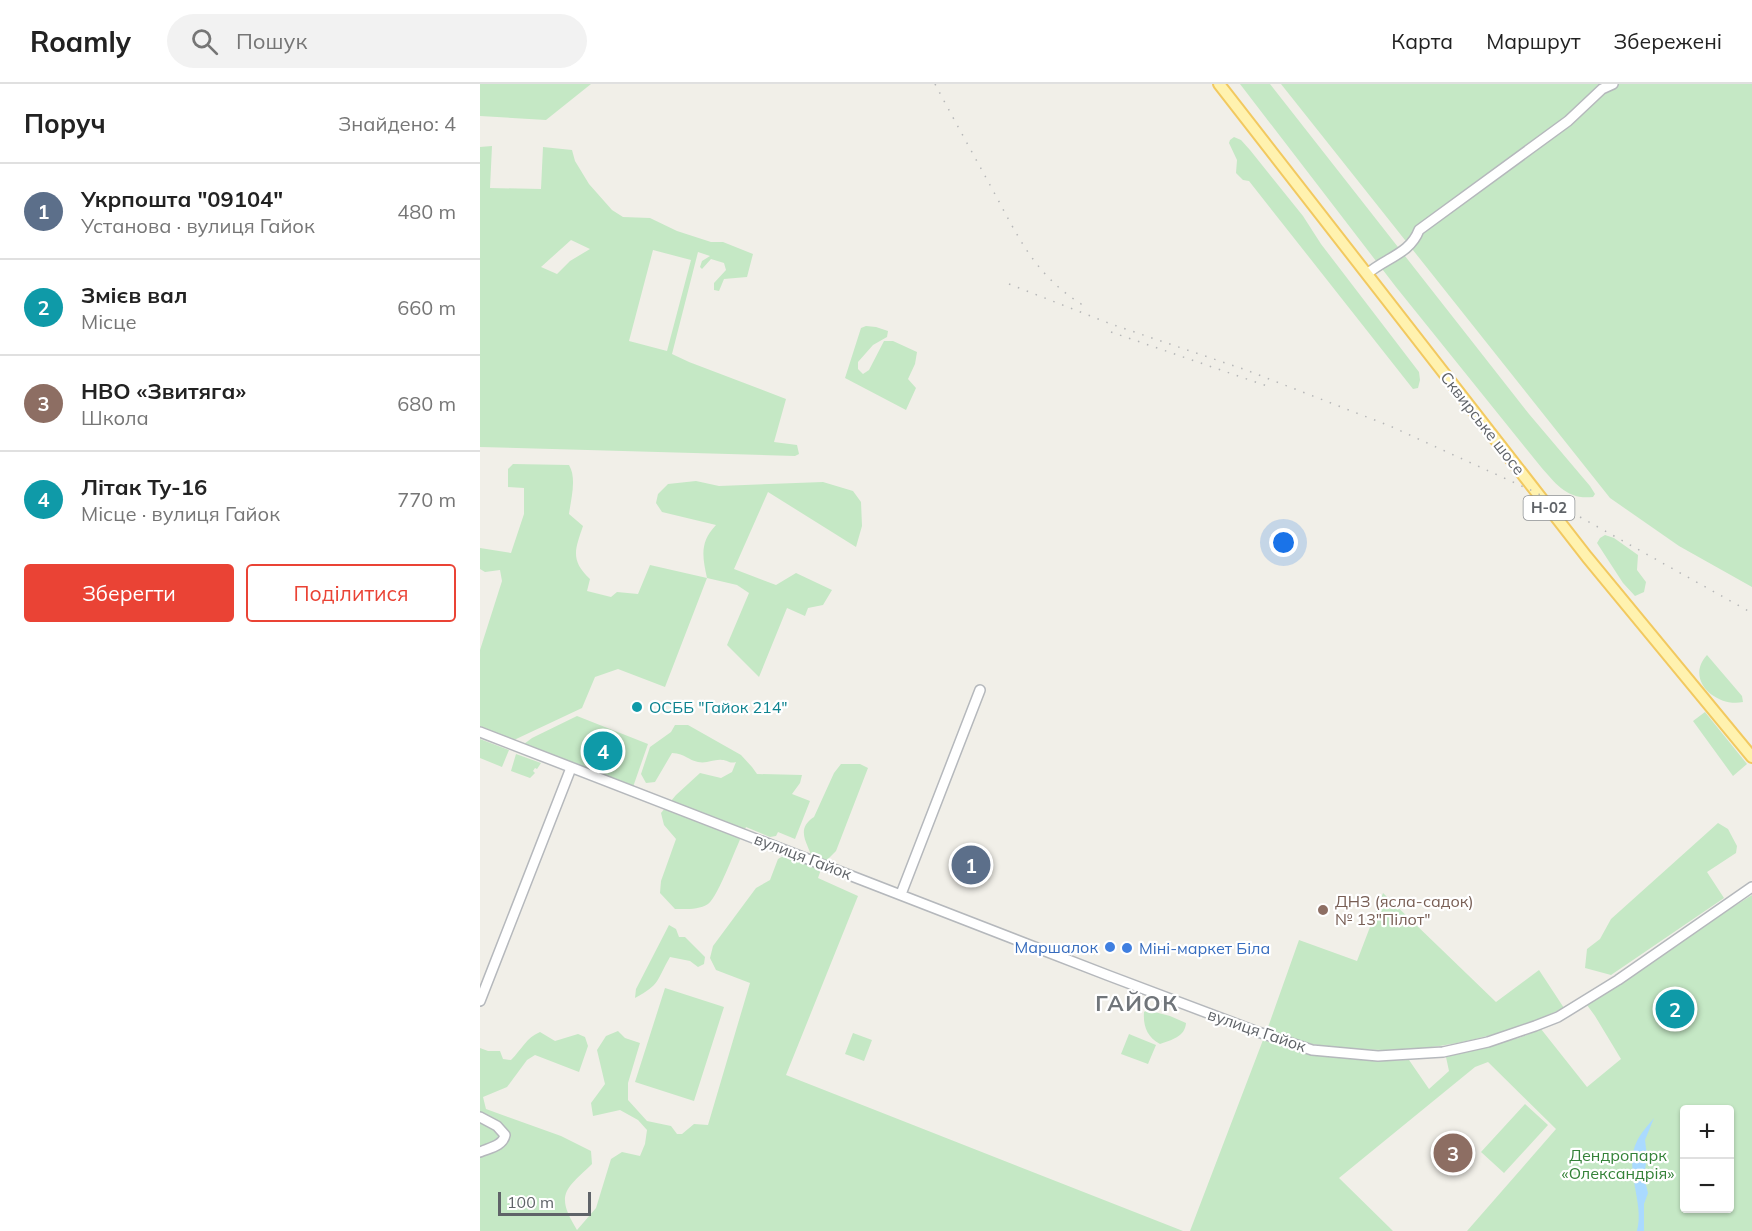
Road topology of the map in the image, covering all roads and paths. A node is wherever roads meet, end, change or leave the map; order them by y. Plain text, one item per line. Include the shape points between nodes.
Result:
1 (1219, 84) edge
2 (1613, 84) edge
3 (1367, 274) junction
4 (980, 690) dead end
5 (480, 732) edge
6 (1752, 758) edge
7 (571, 768) junction
8 (1752, 887) edge
9 (901, 894) junction
10 (480, 1001) edge
11 (480, 1117) edge
12 (480, 1152) edge

1 - 3 main road, Сквирське шосе / Н-02
2 - 3 street via 1419,230 1402,253
3 - 6 main road, Сквирське шосе / Н-02 via 1587,556
4 - 9 street
5 - 7 street, вулиця Гайок
7 - 9 street, вулиця Гайок
7 - 10 street
8 - 9 street, вулиця Гайок via 1558,1017 1467,1047 1378,1056 1312,1050 1258,1032
11 - 12 street via 497,1126 505,1136 499,1145

